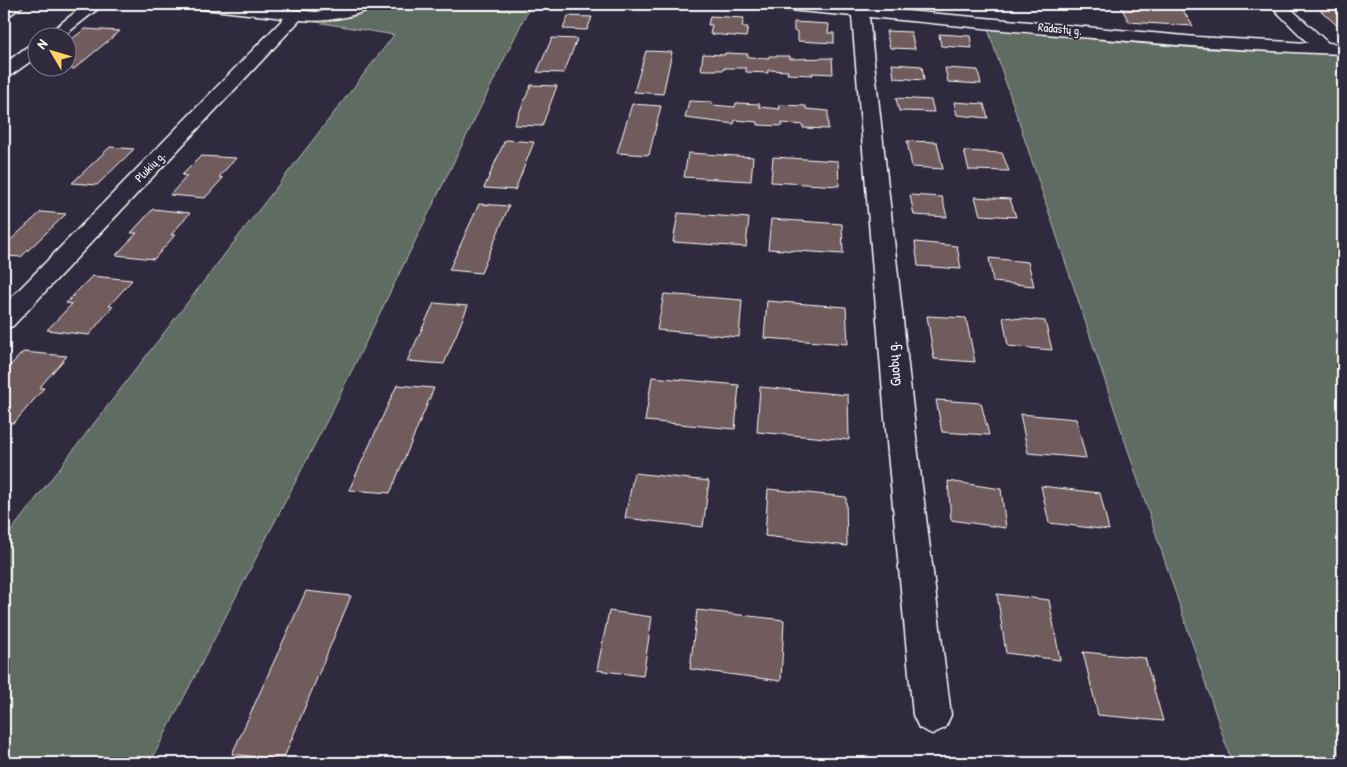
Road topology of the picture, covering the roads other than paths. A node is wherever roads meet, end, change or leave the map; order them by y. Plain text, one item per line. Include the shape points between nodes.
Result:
1 (17, 4) edge
2 (96, 4) edge
3 (203, 4) edge
4 (370, 4) edge
5 (778, 4) edge
6 (914, 4) edge
7 (1277, 4) edge
8 (860, 11) junction
9 (4, 12) edge
10 (297, 14) junction
11 (901, 15) junction
12 (64, 28) edge
13 (1323, 48) junction
14 (1343, 49) edge
15 (28, 54) edge
16 (4, 72) edge
17 (4, 320) edge
18 (932, 715) dead end

1 - 9 street
2 - 12 street
3 - 10 street
4 - 10 street via 342,14
5 - 8 street, Radastų g.
6 - 11 street
7 - 13 street
8 - 11 street, Radastų g.
8 - 18 street, Guobų g. via 902,454
10 - 17 street, Plukių g.
11 - 13 street, Radastų g. via 1197,42
13 - 14 street, Radastų g.
15 - 16 street

